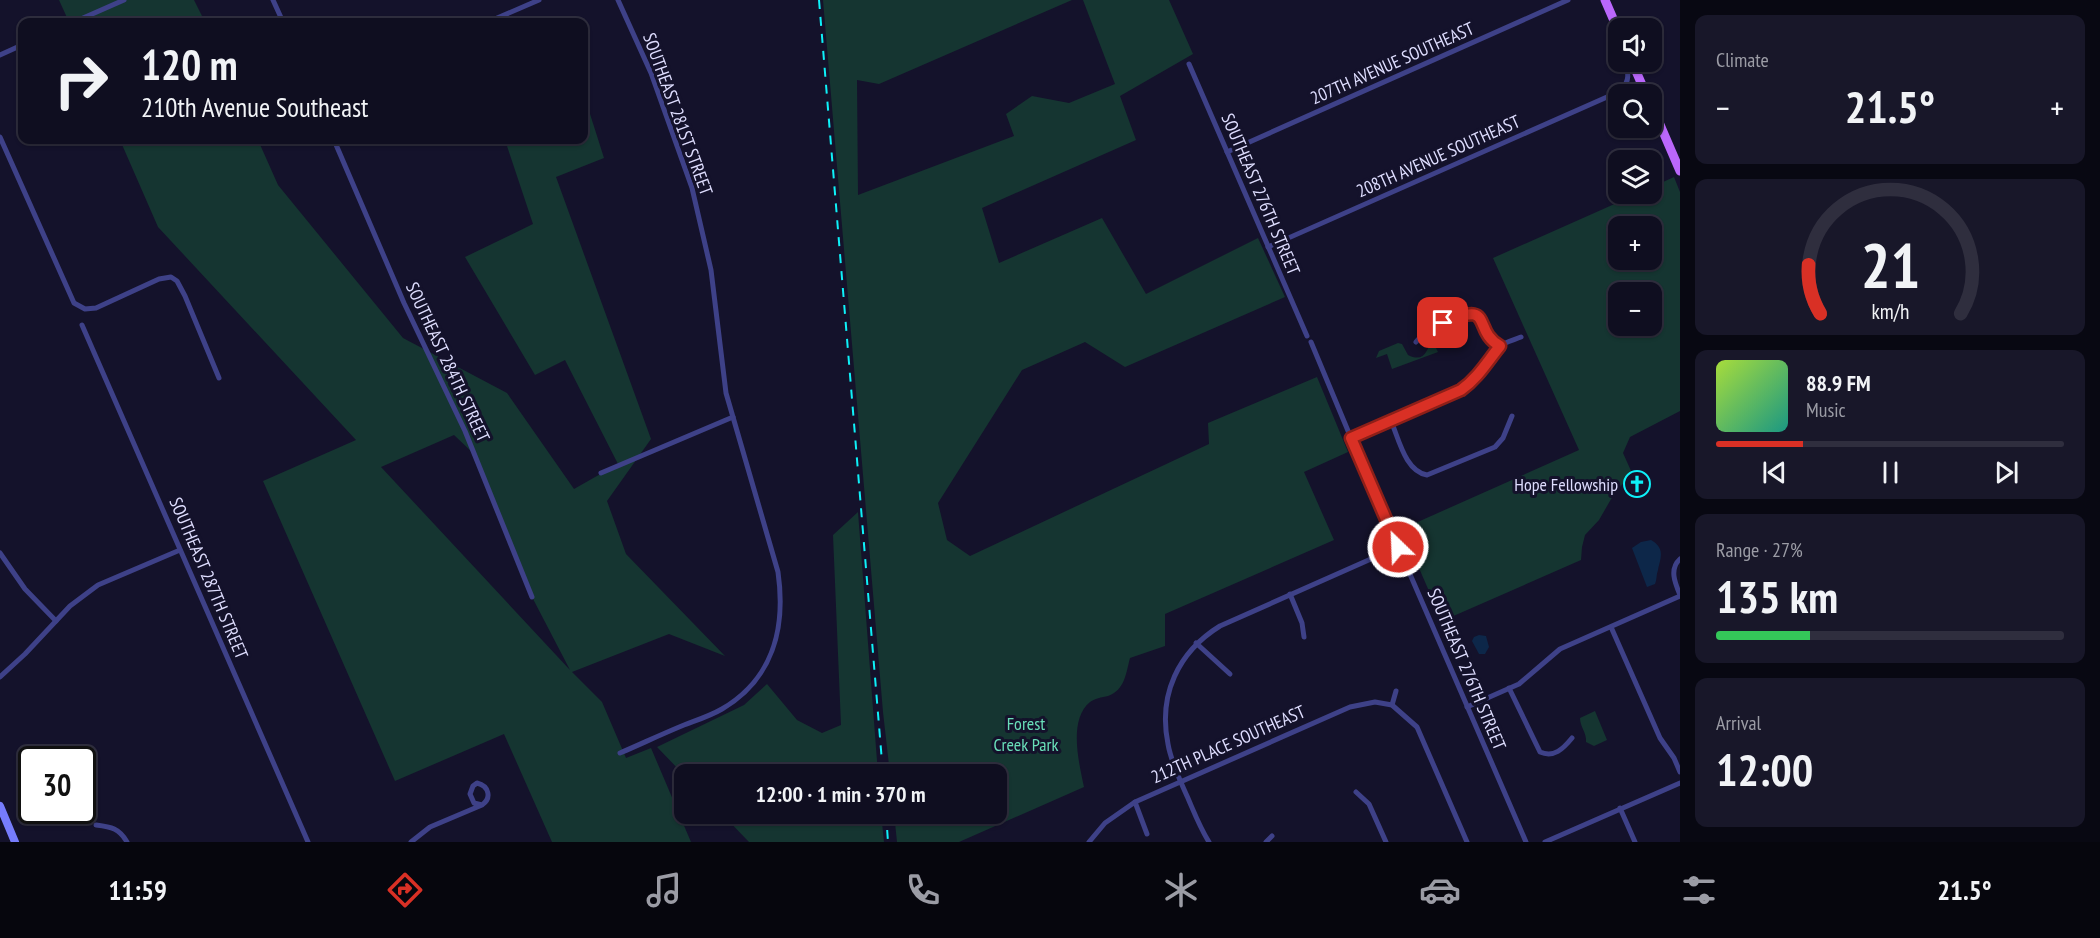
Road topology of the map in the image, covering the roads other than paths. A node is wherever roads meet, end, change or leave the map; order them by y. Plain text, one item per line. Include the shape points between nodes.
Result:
1 (124, 0) edge
2 (273, 0) edge
3 (539, 0) edge
4 (618, 0) edge
5 (1568, 0) edge
6 (1605, 0) edge
7 (83, 18) edge
8 (281, 18) edge
9 (497, 18) edge
10 (1613, 18) edge
11 (18, 47) edge
12 (0, 55) edge
13 (1189, 64) dead end
14 (1636, 72) edge
15 (1641, 82) joint
16 (1637, 84) edge
17 (1608, 97) edge
18 (1662, 129) edge
19 (0, 137) edge
20 (336, 144) edge
21 (1227, 152) junction
22 (1680, 171) edge
23 (1268, 247) junction
24 (82, 325) dead end
25 (1307, 336) dead end
26 (1521, 337) dead end
27 (1311, 342) dead end
28 (1416, 342) dead end
29 (1500, 346) junction
30 (219, 378) dead end
31 (1512, 416) dead end
32 (733, 417) junction
33 (1391, 420) junction
34 (1351, 438) junction
35 (601, 473) dead end
36 (1398, 547) junction
37 (180, 550) junction
38 (0, 554) edge
39 (1680, 559) edge
40 (1290, 594) junction
41 (1680, 595) edge
42 (532, 597) dead end
43 (56, 621) junction
44 (1611, 627) junction
45 (1304, 638) dead end
46 (1196, 643) junction
47 (1230, 674) dead end
48 (0, 677) edge
49 (1509, 688) junction
50 (1396, 691) dead end
51 (1392, 705) junction
52 (1467, 706) junction
53 (1572, 738) dead end
54 (620, 753) dead end
55 (1680, 772) edge
56 (1181, 782) junction
57 (1680, 783) edge
58 (1356, 792) dead end
59 (1135, 801) junction
60 (482, 805) dead end
61 (0, 806) edge
62 (1620, 808) junction
63 (96, 825) dead end
64 (1148, 834) dead end
65 (1272, 836) dead end
66 (1466, 840) edge
67 (15, 842) edge
68 (127, 842) edge
69 (308, 842) edge
70 (411, 842) edge
71 (1089, 842) edge
72 (1209, 842) edge
73 (1266, 842) edge
74 (1386, 842) edge
75 (1457, 842) edge
76 (1526, 842) edge
77 (1545, 842) edge
78 (1635, 842) edge

1 - 7 street
2 - 8 street
3 - 9 street
4 - 32 street, SOUTHEAST 281ST STREET via 651,73 692,188 710,265 724,379
5 - 21 street, 207TH AVENUE SOUTHEAST
6 - 10 main road
11 - 12 street
13 - 21 street, SOUTHEAST 276TH STREET
14 - 15 main road
15 - 16 street, 208TH AVENUE SOUTHEAST
17 - 23 street, 208TH AVENUE SOUTHEAST
18 - 22 main road
19 - 30 street via 78,307 96,308 171,277 185,296
20 - 42 street, SOUTHEAST 284TH STREET via 404,303 466,433
21 - 23 street, SOUTHEAST 276TH STREET
23 - 25 street, SOUTHEAST 276TH STREET
24 - 37 street, SOUTHEAST 287TH STREET
26 - 29 street
27 - 34 street, SOUTHEAST 276TH STREET
28 - 29 street via 1430,328 1474,314
29 - 33 street via 1473,381 1461,390
31 - 33 street via 1495,447 1427,475 1410,465
32 - 35 street
32 - 54 street, SOUTHEAST 281ST STREET via 778,572 782,603 766,666 729,705
33 - 34 street
34 - 36 street, SOUTHEAST 276TH STREET
36 - 40 street
36 - 52 street, SOUTHEAST 276TH STREET
37 - 43 street via 98,585
37 - 69 street, SOUTHEAST 287TH STREET
38 - 43 street via 25,589
39 - 41 street via 1674,567
40 - 45 street
40 - 46 street via 1220,626
41 - 44 street
43 - 48 street
44 - 49 street via 1560,649
44 - 55 street via 1660,738
46 - 47 street
46 - 56 street via 1179,668 1166,704 1168,745
49 - 52 street
49 - 53 street via 1540,752 1558,752
50 - 51 street
51 - 56 street, 212TH PLACE SOUTHEAST via 1375,702 1350,707
51 - 66 street via 1416,727
52 - 76 street, SOUTHEAST 276TH STREET
56 - 59 street, 212TH PLACE SOUTHEAST
56 - 72 street
57 - 62 street
58 - 74 street via 1369,804
59 - 64 street
59 - 71 street, 212TH PLACE SOUTHEAST via 1105,823
60 - 70 street via 430,827
61 - 67 street
62 - 77 street
62 - 78 street
63 - 68 street via 112,827
65 - 73 street
66 - 75 street

